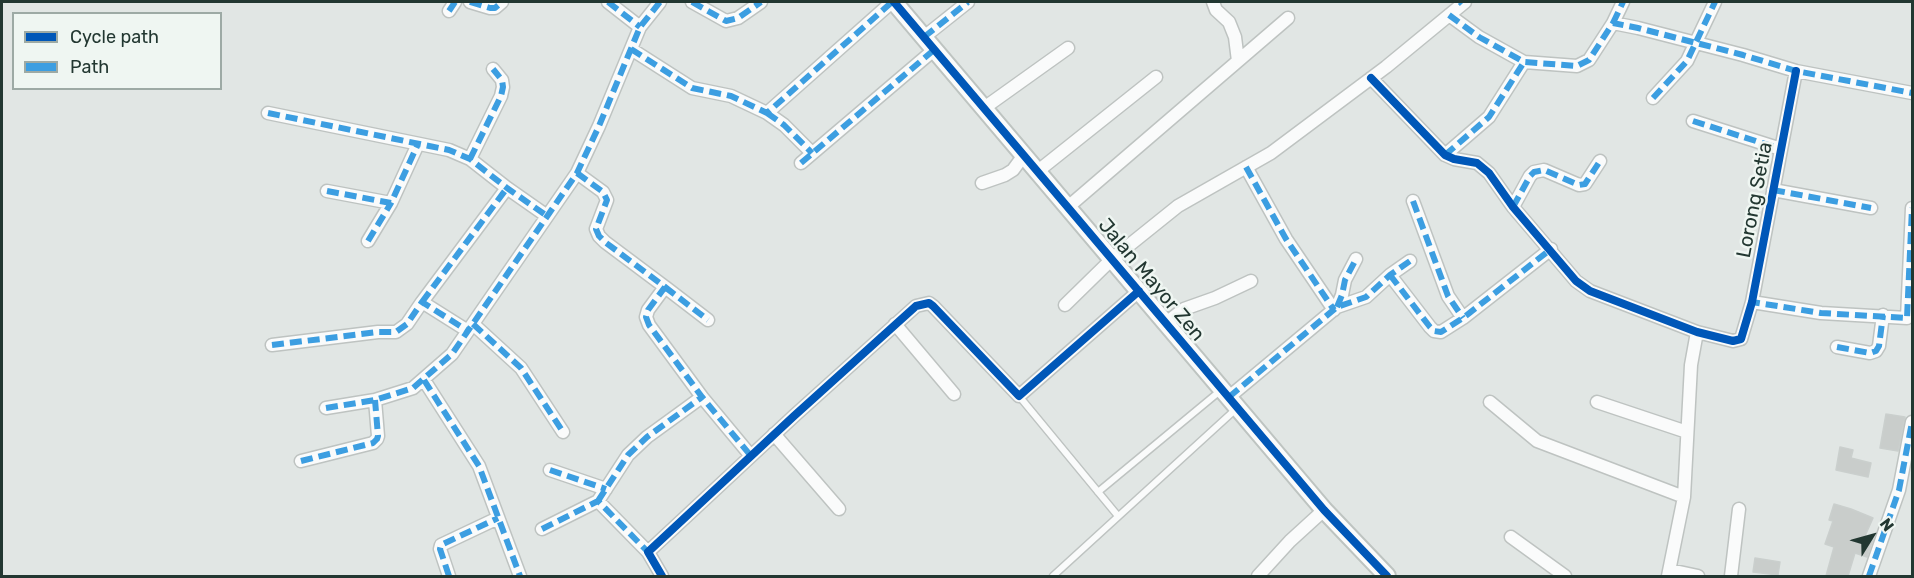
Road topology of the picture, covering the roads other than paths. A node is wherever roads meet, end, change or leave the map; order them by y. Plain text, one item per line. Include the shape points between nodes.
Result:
1 (470, 2) edge
2 (502, 2) edge
3 (608, 2) edge
4 (660, 2) edge
5 (692, 2) edge
6 (761, 2) edge
7 (893, 2) edge
8 (968, 2) edge
9 (1213, 2) edge
10 (1462, 2) edge
11 (1623, 2) edge
12 (1714, 2) edge
13 (1449, 15) junction
14 (1288, 18) dead end
15 (1613, 23) junction
16 (640, 27) junction
17 (929, 43) junction
18 (1697, 43) junction
19 (1068, 48) dead end
20 (631, 49) junction
21 (1238, 61) junction
22 (1524, 62) junction
23 (493, 69) dead end
24 (1796, 71) junction
25 (1156, 77) dead end
26 (1371, 78) junction
27 (1912, 93) edge
28 (1653, 98) dead end
29 (984, 108) junction
30 (268, 113) dead end
31 (767, 113) junction
32 (1694, 121) dead end
33 (418, 144) junction
34 (1781, 149) junction
35 (812, 153) junction
36 (1024, 155) junction
37 (1445, 155) junction
38 (470, 159) junction
39 (1600, 161) dead end
40 (801, 163) dead end
41 (1246, 167) junction
42 (1038, 171) junction
43 (577, 173) junction
44 (981, 183) dead end
45 (507, 188) junction
46 (1773, 190) junction
47 (327, 191) dead end
48 (1413, 201) dead end
49 (391, 203) junction
50 (1068, 207) junction
51 (1514, 207) junction
52 (1871, 208) dead end
53 (1912, 208) edge
54 (548, 216) junction
55 (368, 241) dead end
56 (1551, 249) junction
57 (1112, 259) junction
58 (1356, 259) dead end
59 (1410, 261) dead end
60 (1390, 275) junction
61 (1251, 280) dead end
62 (665, 287) junction
63 (1139, 291) junction
64 (422, 302) junction
65 (1752, 302) junction
66 (1065, 305) dead end
67 (1336, 309) junction
68 (1883, 315) junction
69 (1463, 318) junction
70 (708, 320) dead end
71 (1166, 323) junction
72 (895, 324) junction
73 (471, 327) junction
74 (1697, 332) junction
75 (272, 345) dead end
76 (1837, 347) dead end
77 (424, 380) junction
78 (954, 394) dead end
79 (1019, 396) junction
80 (702, 397) junction
81 (1230, 398) junction
82 (375, 400) junction
83 (1490, 402) dead end
84 (1597, 402) dead end
85 (326, 408) dead end
86 (1912, 422) edge
87 (563, 432) dead end
88 (1687, 432) junction
89 (774, 435) junction
90 (751, 456) junction
91 (301, 461) dead end
92 (550, 470) dead end
93 (606, 489) junction
94 (1098, 492) junction
95 (1684, 497) junction
96 (598, 501) junction
97 (1739, 508) dead end
98 (839, 509) dead end
99 (1324, 510) junction
100 (1118, 516) junction
101 (498, 518) junction
102 (542, 529) dead end
103 (1511, 537) dead end
104 (648, 552) junction
105 (1669, 573) edge
106 (449, 576) edge
107 (520, 576) edge
108 (662, 576) edge
109 (1053, 576) edge
110 (1258, 576) edge
111 (1387, 576) edge
112 (1565, 576) edge
113 (1698, 576) edge
114 (1731, 576) edge
115 (1869, 576) edge

1 - 2 street via 490,8
3 - 16 street
4 - 16 street
5 - 6 street via 726,21 738,18
7 - 17 street, Jalan Mayor Zen
7 - 31 street
8 - 17 street
9 - 21 street via 1235,37
10 - 13 street
11 - 15 street
12 - 18 street
13 - 22 street
13 - 26 street
14 - 21 street
15 - 18 street
15 - 22 street via 1589,60 1577,66
16 - 20 street
17 - 29 street, Jalan Mayor Zen
17 - 35 street
18 - 24 street
18 - 28 street via 1684,65
19 - 29 street
20 - 31 street via 692,88 731,96
20 - 43 street
21 - 50 street
22 - 37 street via 1489,117
23 - 38 street via 502,80 501,96
24 - 27 street
24 - 34 street, Lorong Setia
25 - 42 street
26 - 37 street
26 - 41 street via 1271,153
29 - 36 street, Jalan Mayor Zen
30 - 33 street
31 - 35 street
32 - 34 street
33 - 38 street
33 - 49 street
34 - 46 street, Lorong Setia
35 - 40 street
36 - 42 street, Jalan Mayor Zen
36 - 44 street via 1013,170
37 - 51 street via 1477,163
38 - 45 street
39 - 51 street via 1589,180 1579,185 1544,170 1534,172
41 - 57 street via 1178,206
41 - 67 street via 1286,239
42 - 50 street, Jalan Mayor Zen
43 - 54 street
43 - 62 street via 603,192 607,200 596,229 599,236
45 - 54 street
45 - 64 street
46 - 52 street
46 - 65 street, Lorong Setia
47 - 49 street
48 - 69 street via 1448,296
49 - 55 street
50 - 57 street, Jalan Mayor Zen
51 - 56 street
53 - 68 street via 1907,318
54 - 73 street
56 - 69 street
56 - 74 street via 1576,281 1590,291
57 - 63 street, Jalan Mayor Zen
57 - 66 street
58 - 67 street
59 - 60 street
60 - 67 street via 1366,297
60 - 69 street via 1434,331 1441,332
61 - 71 street via 1185,309
62 - 70 street
62 - 80 street via 646,316
63 - 71 street, Jalan Mayor Zen
63 - 79 street
64 - 73 street
64 - 75 street via 407,324 396,332
65 - 68 street via 1821,313
65 - 74 street, Lorong Setia via 1739,340
67 - 81 street
68 - 76 street via 1876,351
71 - 81 street, Jalan Mayor Zen
72 - 78 street
72 - 79 street via 916,306 929,303
72 - 89 street
73 - 77 street via 452,354
73 - 87 street via 521,368
74 - 88 street
77 - 82 street via 413,388
77 - 101 street via 479,466
79 - 94 lane
80 - 90 street
80 - 93 street via 628,454
81 - 94 lane
81 - 99 street, Jalan Mayor Zen
81 - 100 lane
82 - 85 street
82 - 91 street via 378,435 373,443
83 - 95 street via 1537,441
84 - 88 street
86 - 115 street via 1899,490
88 - 95 street
89 - 90 street
89 - 98 street
90 - 104 street
92 - 93 street
93 - 96 street
94 - 100 lane
95 - 105 street
96 - 102 street
96 - 104 street
97 - 114 street
99 - 110 street
99 - 111 street, Jalan Mayor Zen
100 - 109 lane
101 - 106 street via 441,545
101 - 107 street
103 - 112 street
104 - 108 street
105 - 113 street

